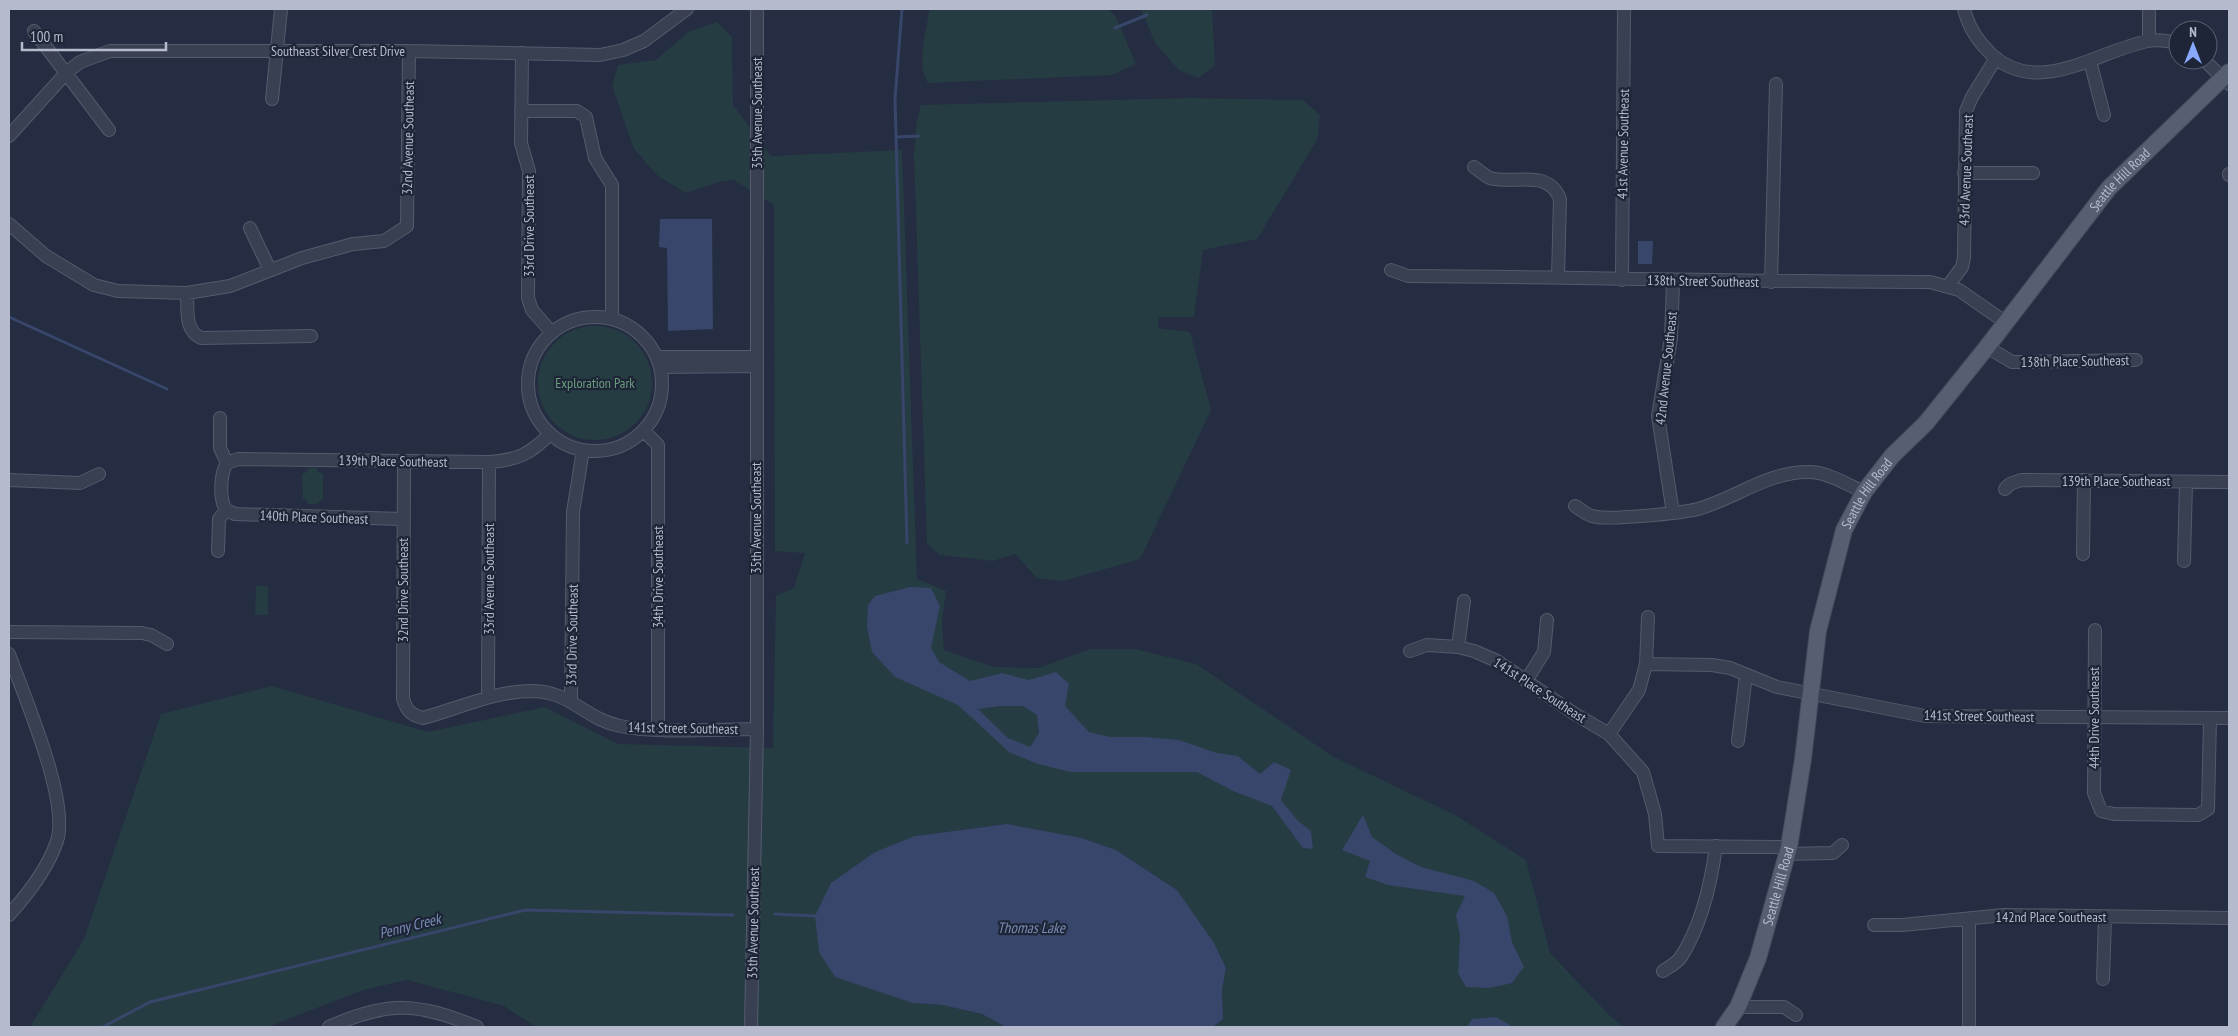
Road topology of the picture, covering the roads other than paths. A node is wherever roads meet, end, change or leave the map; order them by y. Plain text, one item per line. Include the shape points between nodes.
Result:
1 (281, 9) edge
2 (687, 9) edge
3 (757, 9) edge
4 (1624, 9) edge
5 (1964, 9) edge
6 (2148, 9) edge
7 (34, 30) dead end
8 (2149, 40) junction
9 (2168, 42) edge
10 (275, 50) junction
11 (409, 51) junction
12 (522, 53) junction
13 (1996, 58) junction
14 (2090, 61) junction
15 (2217, 70) edge
16 (67, 72) junction
17 (2227, 78) edge
18 (1776, 84) dead end
19 (272, 100) dead end
20 (521, 111) junction
21 (2104, 115) dead end
22 (109, 130) dead end
23 (9, 136) edge
24 (1474, 167) dead end
25 (1964, 173) junction
26 (2033, 173) dead end
27 (9, 224) edge
28 (250, 228) dead end
29 (270, 270) junction
30 (1391, 270) dead end
31 (1558, 277) junction
32 (1622, 280) junction
33 (1673, 281) junction
34 (1771, 282) junction
35 (1948, 286) junction
36 (187, 293) junction
37 (612, 320) junction
38 (2005, 322) junction
39 (552, 333) junction
40 (311, 336) dead end
41 (1988, 347) junction
42 (2136, 360) dead end
43 (756, 361) junction
44 (658, 362) junction
45 (220, 418) dead end
46 (644, 431) junction
47 (550, 434) junction
48 (583, 450) junction
49 (404, 462) junction
50 (489, 462) junction
51 (227, 463) junction
52 (99, 474) dead end
53 (9, 480) edge
54 (2084, 480) junction
55 (2186, 482) junction
56 (2229, 482) edge
57 (2005, 489) dead end
58 (1864, 492) junction
59 (1575, 506) dead end
60 (226, 510) junction
61 (1673, 513) junction
62 (402, 519) junction
63 (218, 551) dead end
64 (2084, 554) dead end
65 (2184, 561) dead end
66 (1464, 601) dead end
67 (1648, 616) dead end
68 (1547, 620) dead end
69 (2095, 630) dead end
70 (9, 632) edge
71 (167, 644) dead end
72 (1458, 647) junction
73 (1410, 651) dead end
74 (9, 654) edge
75 (1646, 664) junction
76 (1746, 675) junction
77 (1526, 681) junction
78 (1811, 695) junction
79 (488, 696) junction
80 (572, 700) junction
81 (413, 716) joint
82 (2094, 717) junction
83 (2210, 718) junction
84 (2229, 718) edge
85 (658, 729) junction
86 (757, 729) junction
87 (1609, 734) junction
88 (1738, 741) dead end
89 (1716, 846) junction
90 (1842, 846) dead end
91 (1788, 850) junction
92 (9, 915) edge
93 (2105, 918) junction
94 (2229, 918) edge
95 (1969, 919) junction
96 (1874, 925) dead end
97 (1663, 971) dead end
98 (2103, 979) dead end
99 (1738, 1007) junction
100 (1796, 1015) dead end
101 (329, 1027) edge
102 (477, 1027) edge
103 (751, 1027) edge
104 (1724, 1027) edge
105 (1969, 1027) edge

1 - 10 street
2 - 12 street, Southeast Silver Crest Drive via 644,41 623,50 600,55
3 - 43 street, 35th Avenue Southeast
4 - 32 street, 41st Avenue Southeast
5 - 13 street via 1974,34
6 - 8 street
7 - 16 street
8 - 9 street
8 - 14 street
10 - 11 street, Southeast Silver Crest Drive
10 - 16 street, Southeast Silver Crest Drive via 110,51 80,62
10 - 19 street
11 - 12 street, Southeast Silver Crest Drive
11 - 29 street, 32nd Avenue Southeast via 407,226 384,242 353,244
12 - 20 street, 33rd Drive Southeast
13 - 14 street via 2009,67 2032,74
13 - 25 street, 43rd Avenue Southeast via 1966,111
14 - 21 street
15 - 17 street
16 - 22 street
16 - 23 street, Southeast Silver Crest Drive
17 - 38 main road, Seattle Hill Road via 2109,188
18 - 34 street
20 - 37 street via 577,111 586,117 595,158 612,186
20 - 39 street, 33rd Drive Southeast via 521,143 529,171 528,298 532,310
24 - 31 street via 1490,178 1542,180 1557,192 1560,199
25 - 26 street
25 - 35 street, 43rd Avenue Southeast via 1964,258 1962,268
27 - 36 street via 46,256 94,286 118,291
28 - 29 street
29 - 36 street via 230,286
30 - 31 street, 138th Street Southeast via 1408,276
31 - 32 street, 138th Street Southeast
32 - 33 street, 138th Street Southeast
33 - 34 street, 138th Street Southeast
33 - 61 street, 42nd Avenue Southeast via 1671,338 1658,416
34 - 35 street, 138th Street Southeast via 1930,282
35 - 38 street, 138th Street Southeast
36 - 40 street via 189,328 201,338
37 - 39 street via 591,318 570,322
37 - 44 street via 639,333
38 - 41 main road, Seattle Hill Road
39 - 47 street via 539,348 531,365 528,383 534,411
41 - 42 street, 138th Place Southeast via 2012,362
41 - 58 main road, Seattle Hill Road
43 - 44 street
43 - 86 street, 35th Avenue Southeast
44 - 46 street via 662,389 656,412
45 - 51 street via 220,448
46 - 48 street via 622,446
46 - 85 street, 34th Drive Southeast via 658,445
47 - 48 street
47 - 50 street, 139th Place Southeast via 532,451 510,460
48 - 80 street, 33rd Drive Southeast via 573,512
49 - 50 street, 139th Place Southeast
49 - 51 street, 139th Place Southeast via 238,459
49 - 62 street, 32nd Drive Southeast
50 - 79 street, 33rd Avenue Southeast
51 - 60 street via 223,469 222,503
52 - 53 street via 80,483
54 - 55 street, 139th Place Southeast
54 - 57 street, 139th Place Southeast via 2021,480
54 - 64 street
55 - 56 street, 139th Place Southeast
55 - 65 street
58 - 61 street via 1826,475 1810,472 1782,475 1699,508
58 - 78 main road, Seattle Hill Road via 1844,530 1829,580 1818,631
59 - 61 street via 1593,516
60 - 62 street, 140th Place Southeast via 235,514
60 - 63 street via 219,519
62 - 81 street, 32nd Drive Southeast via 403,699
66 - 72 street
67 - 75 street
68 - 77 street via 1544,652
69 - 82 street, 44th Drive Southeast
70 - 71 street via 142,633
72 - 73 street, 141st Place Southeast via 1427,645
72 - 77 street, 141st Place Southeast via 1497,661
74 - 92 street via 58,799 58,840 45,867
75 - 76 street, 141st Street Southeast via 1712,665
75 - 87 street via 1639,690
76 - 78 street, 141st Street Southeast via 1776,687
76 - 88 street
77 - 87 street, 141st Place Southeast
78 - 82 street, 141st Street Southeast via 1925,716
78 - 91 main road, Seattle Hill Road
79 - 80 street, 141st Street Southeast via 536,691
79 - 81 street, 141st Street Southeast via 423,718
80 - 85 street, 141st Street Southeast via 597,719 620,726
82 - 83 street, 141st Street Southeast
82 - 83 street, 44th Drive Southeast via 2094,794 2101,811 2198,815 2208,809
83 - 84 street, 141st Street Southeast
85 - 86 street, 141st Street Southeast
86 - 103 street, 35th Avenue Southeast
87 - 89 street via 1643,772 1655,814 1658,846
89 - 91 street
89 - 97 street via 1711,882 1699,919 1680,958
90 - 91 street via 1833,853
91 - 99 main road, Seattle Hill Road via 1758,958
93 - 94 street, 142nd Place Southeast
93 - 95 street, 142nd Place Southeast via 2004,915
93 - 98 street
95 - 96 street, 142nd Place Southeast
95 - 105 street
99 - 100 street via 1784,1007
99 - 104 main road, Seattle Hill Road
101 - 102 street via 363,1013 409,1007 448,1015

